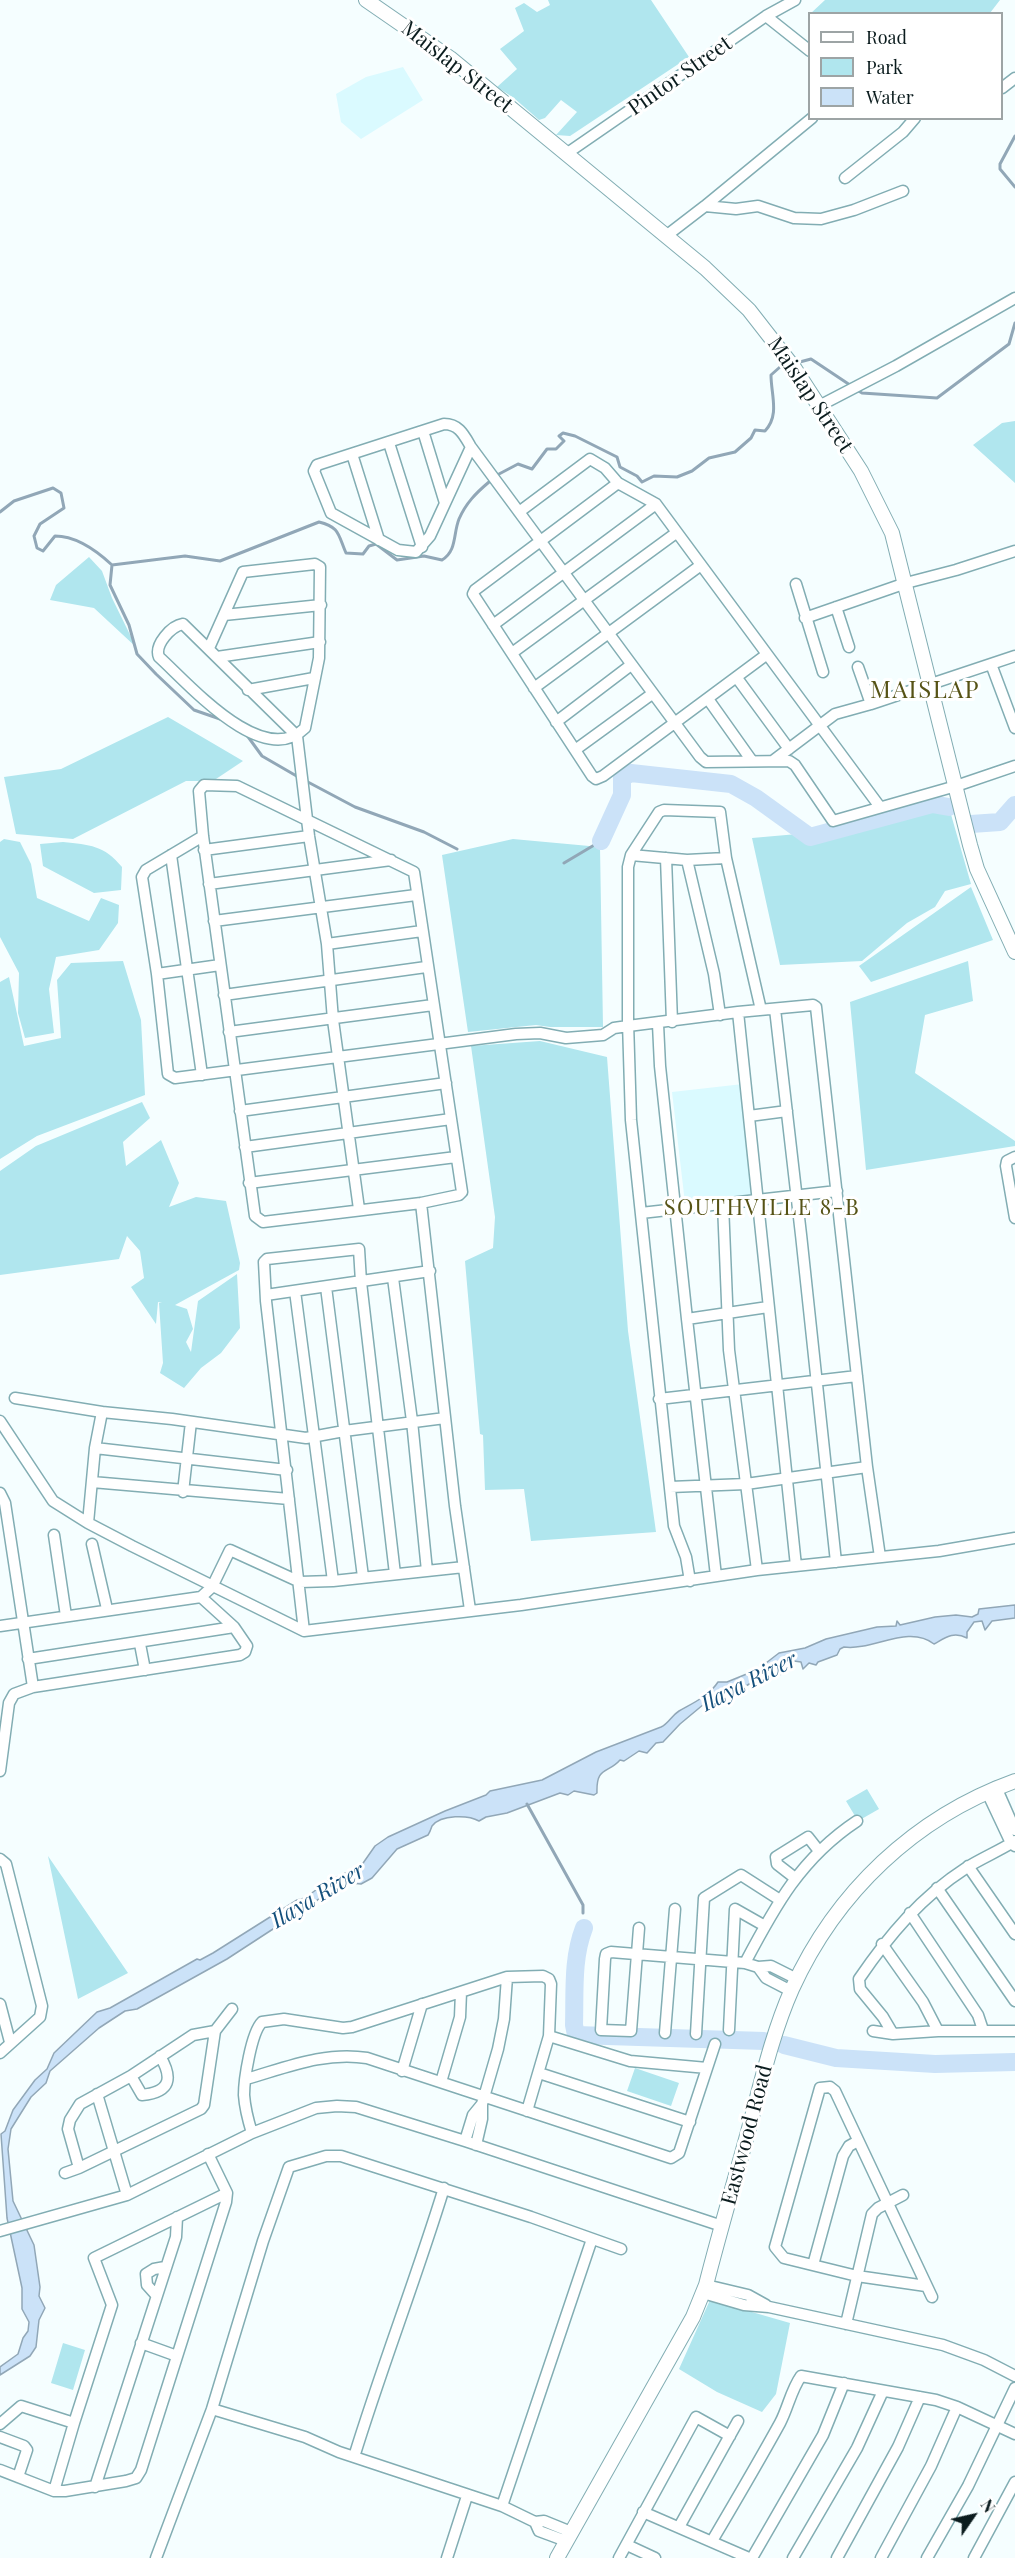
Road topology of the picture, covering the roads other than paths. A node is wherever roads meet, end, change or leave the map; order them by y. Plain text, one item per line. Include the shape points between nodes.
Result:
1 (795, 0) edge
2 (372, 1) edge
3 (766, 16) junction
4 (808, 49) edge
5 (1015, 78) edge
6 (1003, 87) edge
7 (810, 120) edge
8 (913, 120) edge
9 (566, 154) junction
10 (845, 178) dead end
11 (903, 191) dead end
12 (705, 206) junction
13 (666, 236) junction
14 (1015, 298) edge
15 (819, 406) junction
16 (423, 431) junction
17 (389, 443) junction
18 (471, 447) junction
19 (352, 454) junction
20 (618, 483) junction
21 (445, 503) junction
22 (656, 504) junction
23 (519, 512) junction
24 (676, 533) junction
25 (379, 540) junction
26 (541, 542) junction
27 (422, 548) junction
28 (1015, 550) edge
29 (701, 565) junction
30 (563, 573) junction
31 (906, 583) junction
32 (796, 584) dead end
33 (585, 602) junction
34 (321, 605) junction
35 (836, 607) junction
36 (224, 615) junction
37 (805, 618) junction
38 (493, 625) junction
39 (608, 634) junction
40 (320, 642) junction
41 (849, 647) dead end
42 (213, 652) junction
43 (512, 654) junction
44 (766, 655) junction
45 (1015, 656) edge
46 (991, 664) junction
47 (631, 665) junction
48 (858, 667) dead end
49 (823, 672) dead end
50 (314, 678) junction
51 (737, 678) junction
52 (930, 684) junction
53 (534, 688) junction
54 (248, 690) junction
55 (652, 694) junction
56 (708, 699) junction
57 (871, 704) junction
58 (556, 722) junction
59 (674, 724) junction
60 (818, 726) junction
61 (1015, 728) edge
62 (297, 736) junction
63 (789, 749) junction
64 (575, 750) junction
65 (774, 760) junction
66 (752, 761) junction
67 (1015, 766) edge
68 (956, 786) junction
69 (880, 807) junction
70 (308, 821) junction
71 (202, 836) junction
72 (309, 836) junction
73 (204, 850) junction
74 (171, 855) junction
75 (632, 855) junction
76 (666, 858) junction
77 (726, 858) junction
78 (391, 860) junction
79 (687, 860) junction
80 (315, 869) junction
81 (209, 885) junction
82 (417, 895) junction
83 (322, 907) junction
84 (214, 921) junction
85 (422, 931) junction
86 (327, 944) junction
87 (1015, 952) edge
88 (220, 965) junction
89 (426, 967) junction
90 (188, 969) junction
91 (157, 974) junction
92 (330, 982) junction
93 (224, 995) junction
94 (434, 1005) junction
95 (775, 1009) junction
96 (761, 1010) junction
97 (738, 1012) junction
98 (720, 1015) junction
99 (333, 1020) junction
100 (672, 1022) junction
101 (658, 1024) junction
102 (628, 1026) junction
103 (230, 1032) junction
104 (438, 1043) junction
105 (339, 1057) junction
106 (235, 1071) junction
107 (202, 1076) junction
108 (446, 1083) junction
109 (343, 1096) junction
110 (240, 1111) junction
111 (787, 1111) junction
112 (749, 1116) junction
113 (451, 1119) junction
114 (348, 1133) junction
115 (245, 1147) junction
116 (456, 1157) junction
117 (1015, 1157) edge
118 (351, 1169) junction
119 (249, 1183) junction
120 (837, 1191) junction
121 (798, 1197) junction
122 (759, 1201) junction
123 (421, 1203) junction
124 (723, 1204) junction
125 (359, 1209) junction
126 (675, 1209) junction
127 (640, 1213) junction
128 (1015, 1218) edge
129 (430, 1272) junction
130 (393, 1278) junction
131 (361, 1282) junction
132 (326, 1287) junction
133 (295, 1291) junction
134 (266, 1295) junction
135 (768, 1307) junction
136 (729, 1312) junction
137 (687, 1319) junction
138 (857, 1376) junction
139 (816, 1380) junction
140 (776, 1385) junction
141 (734, 1390) junction
142 (696, 1395) junction
143 (15, 1398) dead end
144 (659, 1399) junction
145 (102, 1412) junction
146 (445, 1418) junction
147 (0, 1421) edge
148 (412, 1421) junction
149 (192, 1422) junction
150 (379, 1425) junction
151 (344, 1431) junction
152 (283, 1436) junction
153 (314, 1438) junction
154 (95, 1448) junction
155 (187, 1458) junction
156 (867, 1467) junction
157 (287, 1470) junction
158 (826, 1472) junction
159 (786, 1478) junction
160 (92, 1482) junction
161 (746, 1484) junction
162 (705, 1486) junction
163 (670, 1487) junction
164 (183, 1492) junction
165 (0, 1493) edge
166 (289, 1499) junction
167 (88, 1523) junction
168 (54, 1535) dead end
169 (1015, 1538) edge
170 (92, 1544) dead end
171 (880, 1557) junction
172 (836, 1562) junction
173 (796, 1566) junction
174 (464, 1567) junction
175 (758, 1570) junction
176 (427, 1571) junction
177 (395, 1574) junction
178 (716, 1576) junction
179 (363, 1577) junction
180 (333, 1581) junction
181 (690, 1581) junction
182 (300, 1582) junction
183 (212, 1587) junction
184 (201, 1596) junction
185 (107, 1609) junction
186 (470, 1610) junction
187 (66, 1616) junction
188 (23, 1622) junction
189 (0, 1626) edge
190 (234, 1628) junction
191 (304, 1631) junction
192 (140, 1644) junction
193 (28, 1659) junction
194 (144, 1670) junction
195 (33, 1687) junction
196 (0, 1771) edge
197 (1015, 1780) edge
198 (992, 1790) junction
199 (857, 1821) dead end
200 (1015, 1830) edge
201 (1014, 1843) edge
202 (819, 1851) junction
203 (0, 1859) edge
204 (968, 1866) junction
205 (795, 1878) junction
206 (937, 1888) junction
207 (780, 1900) junction
208 (675, 1909) dead end
209 (910, 1912) junction
210 (765, 1926) junction
211 (639, 1928) dead end
212 (1015, 1934) edge
213 (882, 1944) junction
214 (637, 1956) junction
215 (669, 1958) junction
216 (700, 1960) junction
217 (732, 1963) junction
218 (744, 1963) junction
219 (507, 1977) junction
220 (794, 1985) junction
221 (461, 1992) junction
222 (1015, 2001) edge
223 (0, 2004) edge
224 (422, 2004) junction
225 (232, 2009) dead end
226 (729, 2030) dead end
227 (982, 2030) junction
228 (215, 2031) junction
229 (873, 2031) dead end
230 (938, 2031) junction
231 (1015, 2031) edge
232 (665, 2033) dead end
233 (696, 2034) dead end
234 (893, 2034) junction
235 (549, 2036) junction
236 (10, 2042) junction
237 (715, 2044) dead end
238 (0, 2053) edge
239 (160, 2056) junction
240 (707, 2068) junction
241 (402, 2071) junction
242 (539, 2073) junction
243 (131, 2076) junction
244 (246, 2079) junction
245 (441, 2082) junction
246 (97, 2094) junction
247 (483, 2100) junction
248 (528, 2111) junction
249 (690, 2122) junction
250 (252, 2133) junction
251 (465, 2141) junction
252 (858, 2141) junction
253 (477, 2145) junction
254 (115, 2152) junction
255 (208, 2154) junction
256 (79, 2168) junction
257 (65, 2173) dead end
258 (444, 2188) junction
259 (227, 2193) junction
260 (127, 2195) junction
261 (903, 2195) dead end
262 (887, 2202) junction
263 (177, 2217) junction
264 (722, 2226) junction
265 (1, 2231) edge
266 (591, 2239) junction
267 (621, 2249) dead end
268 (813, 2265) junction
269 (165, 2268) junction
270 (857, 2276) junction
271 (926, 2286) junction
272 (705, 2289) junction
273 (156, 2295) junction
274 (932, 2297) dead end
275 (846, 2324) junction
276 (141, 2343) junction
277 (177, 2356) junction
278 (1015, 2376) edge
279 (844, 2383) junction
280 (1015, 2388) edge
281 (883, 2391) junction
282 (920, 2397) junction
283 (957, 2407) junction
284 (212, 2409) junction
285 (738, 2421) dead end
286 (74, 2423) junction
287 (0, 2424) edge
288 (999, 2425) junction
289 (1015, 2434) edge
290 (730, 2436) junction
291 (0, 2438) edge
292 (354, 2457) junction
293 (0, 2470) edge
294 (18, 2477) junction
295 (1015, 2482) edge
296 (95, 2487) junction
297 (54, 2491) junction
298 (467, 2496) junction
299 (502, 2506) junction
300 (644, 2512) junction
301 (679, 2527) junction
302 (569, 2537) junction
303 (712, 2541) junction
304 (627, 2545) junction
305 (156, 2558) edge
306 (447, 2558) edge
307 (557, 2558) edge
308 (620, 2558) edge
309 (655, 2558) edge
310 (751, 2558) edge
311 (793, 2558) edge
312 (837, 2558) edge
313 (881, 2558) edge
314 (927, 2558) edge
315 (974, 2558) edge

1 - 3 street, Pintor Street
2 - 9 main road, Maislap Street via 450,58
3 - 4 street
3 - 9 street, Pintor Street
5 - 6 street
7 - 12 street
8 - 10 street
9 - 13 main road, Maislap Street
11 - 12 street via 821,219 794,218 758,206
12 - 13 street
13 - 15 main road, Maislap Street via 749,310
14 - 15 street
15 - 31 main road, Maislap Street via 885,515
16 - 17 street
16 - 18 street via 453,424
16 - 21 street
17 - 19 street
17 - 27 street
18 - 21 street
18 - 23 street
19 - 25 street
19 - 25 street via 317,465 314,471 331,513
20 - 22 street
20 - 23 street via 590,459
20 - 26 street
21 - 27 street
22 - 24 street
22 - 30 street
23 - 26 street
24 - 29 street
24 - 33 street
25 - 27 street via 398,550 416,552
26 - 30 street
26 - 38 street via 475,590 476,600
28 - 31 street
29 - 39 street
29 - 44 street
30 - 33 street
30 - 38 street
31 - 35 street
31 - 52 main road, Maislap Street
32 - 37 street
33 - 39 street
33 - 43 street
34 - 36 street
34 - 36 street via 320,567 315,564 243,572
34 - 40 street
35 - 37 street
35 - 41 street
36 - 42 street
37 - 49 street
38 - 43 street
39 - 47 street
39 - 53 street
40 - 42 street
40 - 50 street
42 - 54 street
42 - 62 street via 183,624 158,645 157,651 229,721 256,736
43 - 53 street
44 - 51 street
44 - 60 street
45 - 46 street
46 - 52 street
46 - 61 street
47 - 55 street
47 - 58 street
48 - 57 street
50 - 54 street
50 - 62 street via 305,728
51 - 56 street
51 - 63 street
52 - 57 street
52 - 68 main road, Maislap Street
53 - 58 street
54 - 62 street
55 - 59 street
55 - 64 street
56 - 59 street
56 - 66 street
57 - 60 street via 835,714
58 - 64 street
59 - 64 street via 596,779
59 - 66 street via 706,762
60 - 63 street
60 - 69 street
62 - 70 street
63 - 65 street
65 - 66 street
65 - 69 street via 795,765 834,820
67 - 68 street
68 - 69 street
68 - 87 main road, Maislap Street via 977,869
70 - 71 street via 237,786 204,785 199,791
70 - 72 street
70 - 78 street
71 - 73 street
71 - 74 street
72 - 73 street
72 - 80 street
73 - 81 street
74 - 90 street
74 - 91 street via 146,870 142,877
75 - 76 street
75 - 77 street via 664,810 720,812
75 - 102 street via 628,867
76 - 79 street
76 - 100 street
77 - 79 street
77 - 96 street
78 - 80 street
78 - 82 street via 414,872
79 - 98 street
80 - 81 street
80 - 83 street
81 - 84 street
82 - 83 street
82 - 85 street
83 - 84 street
83 - 86 street
84 - 88 street
85 - 86 street
85 - 89 street
86 - 92 street
88 - 90 street
88 - 93 street
89 - 92 street
89 - 94 street
90 - 91 street
90 - 107 street
91 - 107 street via 168,1074 175,1078
92 - 93 street
92 - 99 street
93 - 103 street
94 - 99 street
94 - 104 street
95 - 96 street
95 - 111 street
95 - 120 street via 813,1005 818,1011
96 - 97 street
97 - 98 street
97 - 112 street
98 - 100 street
99 - 103 street
99 - 105 street
100 - 101 street
101 - 102 street
101 - 126 street
102 - 104 street via 603,1035 566,1038 540,1033
102 - 127 street via 631,1120
103 - 106 street
104 - 105 street
104 - 108 street
105 - 106 street
105 - 109 street
106 - 107 street
106 - 110 street
108 - 109 street
108 - 113 street
109 - 110 street
109 - 114 street
110 - 115 street
111 - 112 street
111 - 121 street
112 - 122 street
113 - 114 street
113 - 116 street
114 - 115 street
114 - 118 street
115 - 119 street
116 - 118 street
116 - 123 street via 462,1192 459,1196
117 - 128 street via 1006,1166
118 - 119 street
118 - 125 street
119 - 125 street via 255,1216 262,1222
120 - 121 street
120 - 138 street
121 - 122 street
121 - 139 street
122 - 124 street
122 - 135 street
123 - 125 street
123 - 129 street
124 - 126 street
124 - 136 street
126 - 127 street
126 - 137 street
127 - 144 street
129 - 130 street
129 - 146 street
130 - 131 street
130 - 148 street
131 - 132 street
131 - 134 street via 359,1249 271,1258 264,1262
131 - 150 street
132 - 133 street
132 - 151 street
133 - 134 street
133 - 153 street
134 - 152 street
135 - 136 street
135 - 140 street
136 - 137 street
136 - 141 street
137 - 142 street
138 - 139 street
138 - 156 street
139 - 140 street
139 - 158 street
140 - 141 street
140 - 159 street
141 - 142 street
141 - 161 street
142 - 144 street
142 - 162 street
143 - 145 street
144 - 163 street
145 - 149 street
145 - 154 street
146 - 148 street
146 - 174 street
147 - 167 street via 53,1501
148 - 150 street
148 - 176 street
149 - 152 street
149 - 155 street
150 - 151 street
150 - 177 street
151 - 153 street
151 - 179 street
152 - 153 street
152 - 157 street
153 - 180 street
154 - 155 street
154 - 160 street
155 - 157 street
155 - 164 street
156 - 158 street
156 - 171 street
157 - 166 street
158 - 159 street
158 - 172 street
159 - 161 street
159 - 173 street
160 - 164 street
160 - 167 street
161 - 162 street
161 - 175 street
162 - 163 street
162 - 178 street
163 - 181 street via 674,1526
164 - 166 street
165 - 188 street via 5,1503
166 - 182 street
167 - 183 street
168 - 187 street
169 - 171 street
170 - 185 street
171 - 172 street
172 - 173 street
173 - 175 street
174 - 176 street
174 - 186 street
175 - 178 street
176 - 177 street
177 - 179 street
178 - 181 street
179 - 180 street
180 - 182 street
181 - 186 street
182 - 183 street via 230,1550
182 - 191 street
183 - 184 street
183 - 191 street
184 - 185 street
184 - 190 street
185 - 187 street
186 - 191 street
187 - 188 street
188 - 189 street
188 - 193 street
190 - 192 street
190 - 194 street via 247,1646 240,1655
192 - 193 street
192 - 194 street
193 - 195 street
194 - 195 street
195 - 196 street via 14,1694 9,1703
197 - 198 main road, Eastwood Road
198 - 200 street
198 - 201 street
198 - 220 main road, Eastwood Road via 964,1802 917,1832 875,1869 826,1927
199 - 202 street
201 - 204 street
202 - 205 street
202 - 205 street via 808,1837 776,1857 777,1863
203 - 236 street via 6,1864 42,2006 40,2017
204 - 206 street
204 - 212 street
205 - 207 street
206 - 209 street
206 - 222 street
207 - 210 street
207 - 216 street via 741,1875 708,1895 702,1904
208 - 215 street
209 - 213 street
209 - 227 street via 978,2015
210 - 217 street via 735,1909
210 - 218 street
211 - 214 street
213 - 230 street via 923,2002
213 - 234 street via 858,1984
214 - 214 street via 606,1954 601,2030 632,2031
214 - 215 street
215 - 216 street
215 - 232 street
216 - 217 street
216 - 233 street
217 - 218 street
217 - 226 street
218 - 220 street via 758,1967 766,1978
219 - 221 street
219 - 235 street via 549,1979
219 - 247 street via 504,2019
220 - 264 main road, Eastwood Road via 769,2055
221 - 224 street
221 - 245 street via 460,2017
223 - 236 street
224 - 241 street
224 - 244 street via 352,2027 284,2019 262,2022 256,2031
225 - 228 street
227 - 230 street
227 - 231 street
228 - 239 street via 193,2035
228 - 254 street via 201,2109
229 - 234 street
230 - 234 street
235 - 240 street via 630,2061
235 - 242 street
236 - 238 street
237 - 240 street
239 - 243 street
239 - 243 street via 169,2072 170,2079 165,2085 142,2096
240 - 249 street
241 - 244 street via 349,2055 315,2059
241 - 245 street
242 - 248 street
242 - 249 street
243 - 246 street
244 - 250 street via 246,2111
245 - 247 street
246 - 254 street
246 - 256 street via 81,2104 70,2120 70,2142
247 - 248 street
247 - 251 street via 473,2115
247 - 253 street
248 - 249 street via 671,2158 679,2153
250 - 251 street via 316,2108 337,2106 356,2107
250 - 255 street
251 - 253 street
252 - 262 street
252 - 268 street via 843,2156
252 - 268 street via 835,2091 820,2088 775,2247 784,2258
253 - 264 street
254 - 256 street
254 - 260 street
255 - 259 street
255 - 260 street
256 - 257 street
258 - 266 street
258 - 284 street via 341,2156 326,2156 289,2168
258 - 292 street
259 - 263 street
259 - 277 street
260 - 265 street
261 - 262 street
262 - 270 street via 872,2214
262 - 271 street
263 - 269 street via 176,2237
263 - 286 street via 94,2258 112,2305
264 - 272 main road, Eastwood Road
266 - 267 street
266 - 299 street
268 - 270 street
269 - 273 street
269 - 273 street via 146,2274 147,2285
270 - 271 street
270 - 275 street
271 - 274 street
272 - 275 street via 748,2295 768,2307
272 - 302 main road, Eastwood Road via 685,2334
273 - 276 street
275 - 278 street via 943,2345
276 - 277 street
276 - 296 street
277 - 296 street via 136,2478
279 - 281 street
279 - 303 street via 801,2376 790,2405
279 - 310 street via 823,2435
280 - 288 street
281 - 282 street
281 - 311 street via 857,2448
282 - 283 street
282 - 312 street via 898,2447
283 - 288 street
283 - 313 street via 931,2466
284 - 292 street via 305,2437
284 - 305 street
285 - 290 street
286 - 287 street via 21,2406
286 - 297 street
288 - 289 street
288 - 314 street
290 - 300 street via 696,2417
290 - 301 street
291 - 294 street via 27,2450
292 - 298 street
293 - 294 street
294 - 297 street
295 - 315 street
296 - 297 street
298 - 299 street
298 - 306 street
299 - 302 street via 535,2522 544,2521
300 - 301 street
300 - 304 street
301 - 303 street
302 - 307 main road, Eastwood Road
303 - 310 street
304 - 308 street
304 - 309 street

